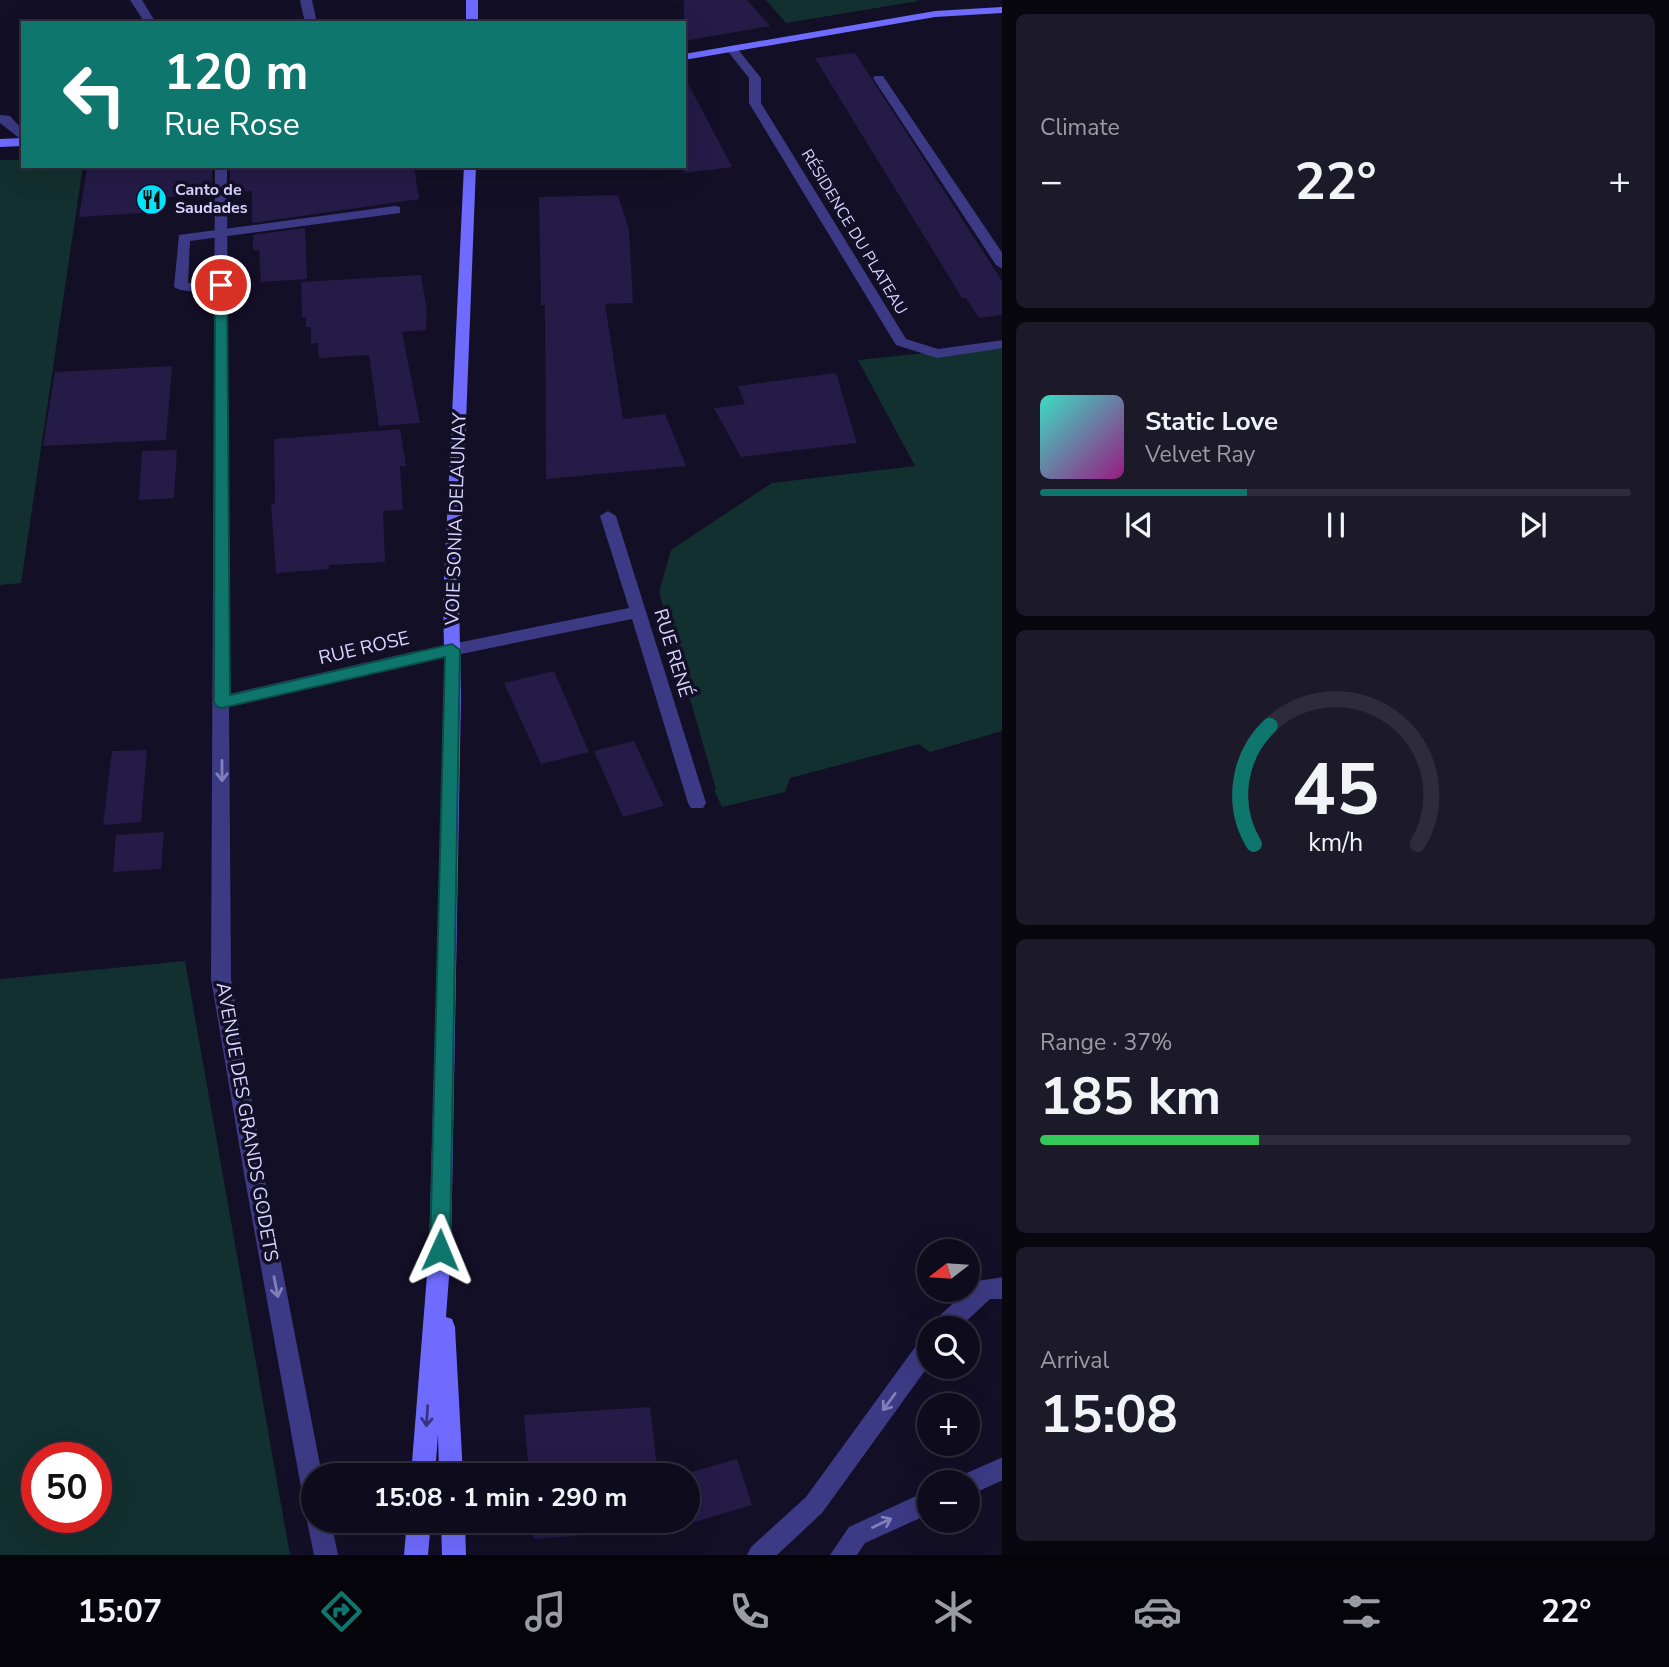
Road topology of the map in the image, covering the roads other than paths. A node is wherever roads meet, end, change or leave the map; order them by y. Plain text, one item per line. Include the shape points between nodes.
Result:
1 (136, 0) edge
2 (306, 0) edge
3 (472, 0) edge
4 (1002, 10) edge
5 (151, 21) edge
6 (311, 21) edge
7 (472, 21) edge
8 (732, 49) junction
9 (686, 57) edge
10 (879, 78) dead end
11 (0, 119) edge
12 (21, 138) edge
13 (21, 140) edge
14 (0, 143) edge
15 (221, 168) edge
16 (470, 168) edge
17 (395, 210) dead end
18 (220, 235) junction
19 (1002, 265) edge
20 (221, 285) junction
21 (1002, 344) edge
22 (608, 516) dead end
23 (639, 612) junction
24 (452, 650) junction
25 (222, 702) junction
26 (697, 803) dead end
27 (440, 1250) junction
28 (1002, 1288) edge
29 (956, 1316) edge
30 (917, 1363) edge
31 (308, 1463) edge
32 (423, 1463) edge
33 (449, 1463) edge
34 (1002, 1468) edge
35 (980, 1478) edge
36 (917, 1508) edge
37 (321, 1533) edge
38 (418, 1533) edge
39 (453, 1533) edge
40 (326, 1555) edge
41 (416, 1555) edge
42 (454, 1555) edge
43 (759, 1555) edge
44 (842, 1555) edge

1 - 5 street
2 - 6 street
3 - 7 main road
4 - 8 main road via 935,14
8 - 9 main road
8 - 21 street, RÉSIDENCE DU PLATEAU via 755,78 755,103 901,342 937,354
10 - 19 street
11 - 12 street via 6,119
13 - 14 main road
15 - 18 street, AVENUE DES GRANDS GODETS
16 - 24 main road, VOIE SONIA DELAUNAY
17 - 18 street
18 - 20 street, AVENUE DES GRANDS GODETS
18 - 20 street via 184,238 181,287
20 - 25 street, AVENUE DES GRANDS GODETS
22 - 23 street, RUE RENÉ
23 - 24 street, RUE ROSE
23 - 26 street, RUE RENÉ
24 - 25 street, RUE ROSE
24 - 27 main road, VOIE SONIA DELAUNAY
25 -> 31 street, AVENUE DES GRANDS GODETS via 221,979
27 -> 32 main road, VOIE SONIA DELAUNAY
27 - 33 main road, VOIE SONIA DELAUNAY
28 - 29 street via 985,1289
30 -> 43 street via 814,1505
34 - 35 street
44 -> 36 street via 857,1535
37 - 40 street
38 - 41 main road
39 - 42 main road

